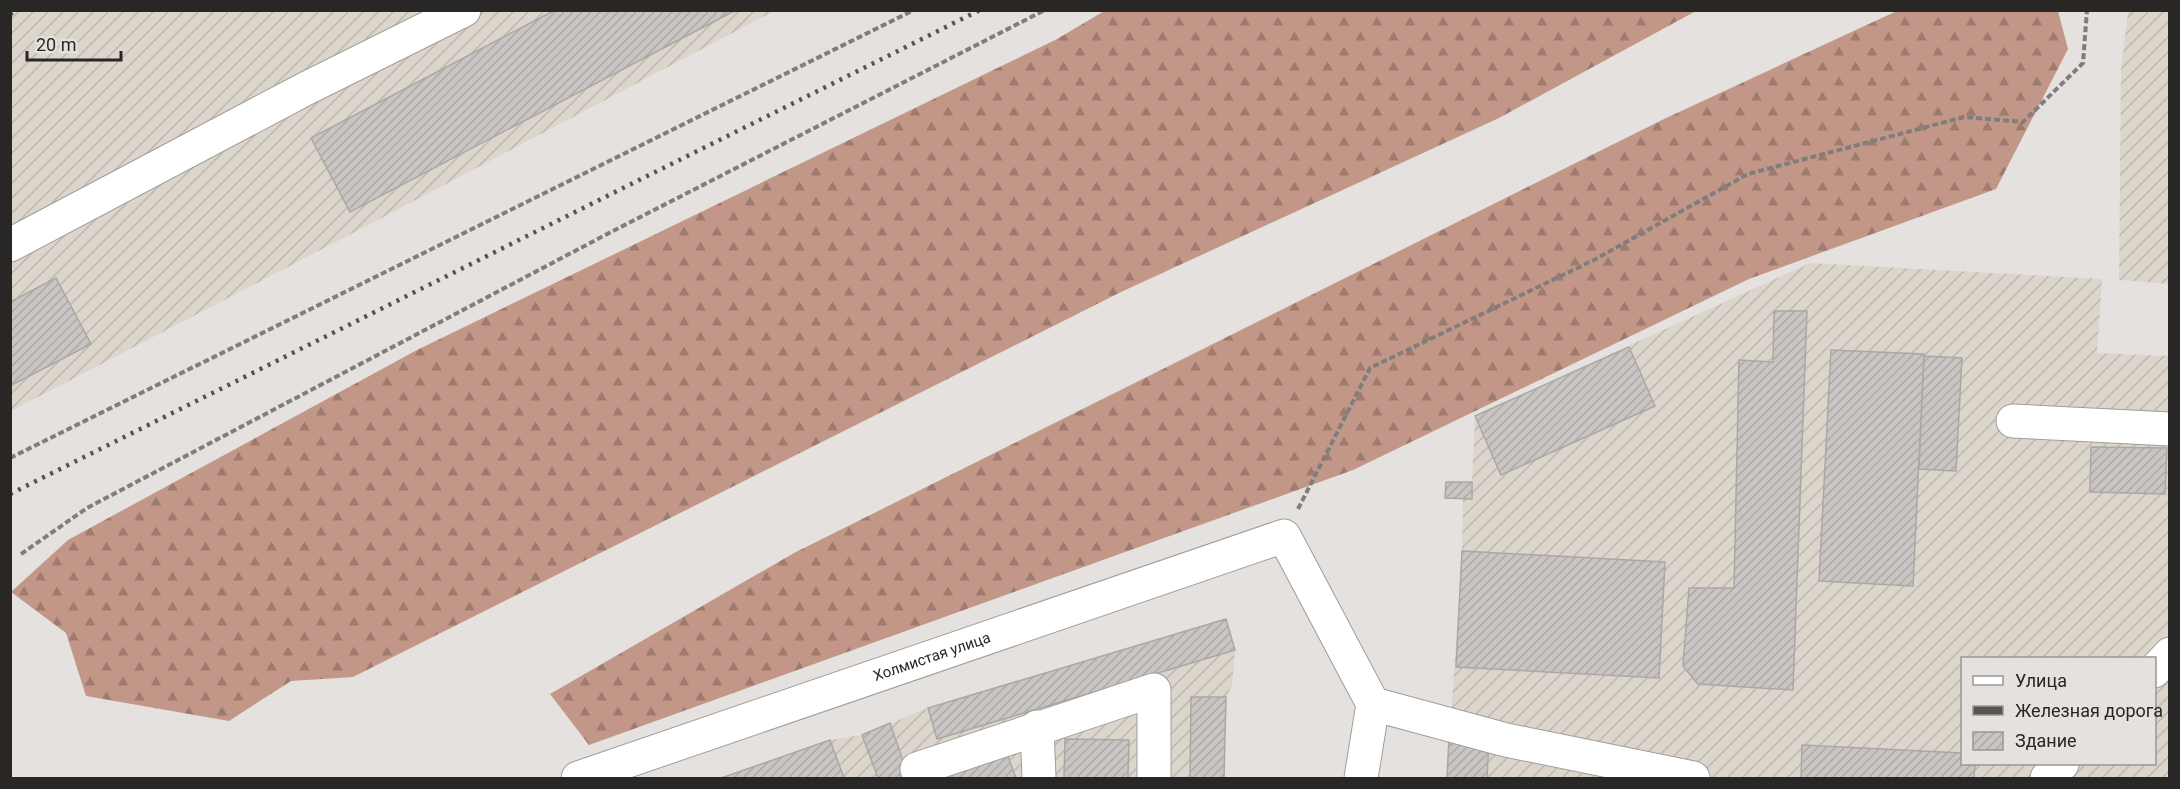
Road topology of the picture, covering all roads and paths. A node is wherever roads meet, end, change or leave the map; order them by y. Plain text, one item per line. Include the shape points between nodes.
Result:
1 (464, 10) edge
2 (914, 10) edge
3 (1045, 10) edge
4 (2087, 10) edge
5 (10, 245) edge
6 (2013, 421) dead end
7 (2169, 429) edge
8 (10, 458) edge
9 (1284, 536) junction
10 (21, 554) dead end
11 (2169, 654) edge
12 (2156, 669) edge
13 (1373, 704) junction
14 (1037, 727) junction
15 (2061, 765) edge
16 (578, 778) edge
17 (920, 778) edge
18 (1039, 778) edge
19 (1154, 778) edge
20 (1361, 778) edge
21 (1693, 778) edge
22 (2047, 778) edge

1 - 5 lane
2 - 8 path
3 - 10 path via 611,232 87,508
4 - 9 path via 2083,63 2023,122 1964,117 1748,174 1594,260 1370,368
6 - 7 lane
9 - 13 lane
9 - 16 lane, Холмистая улица
11 - 12 lane
13 - 20 lane
13 - 21 lane via 1506,740
14 - 17 lane via 917,769
14 - 18 lane
14 - 19 lane via 1154,690
15 - 22 lane

